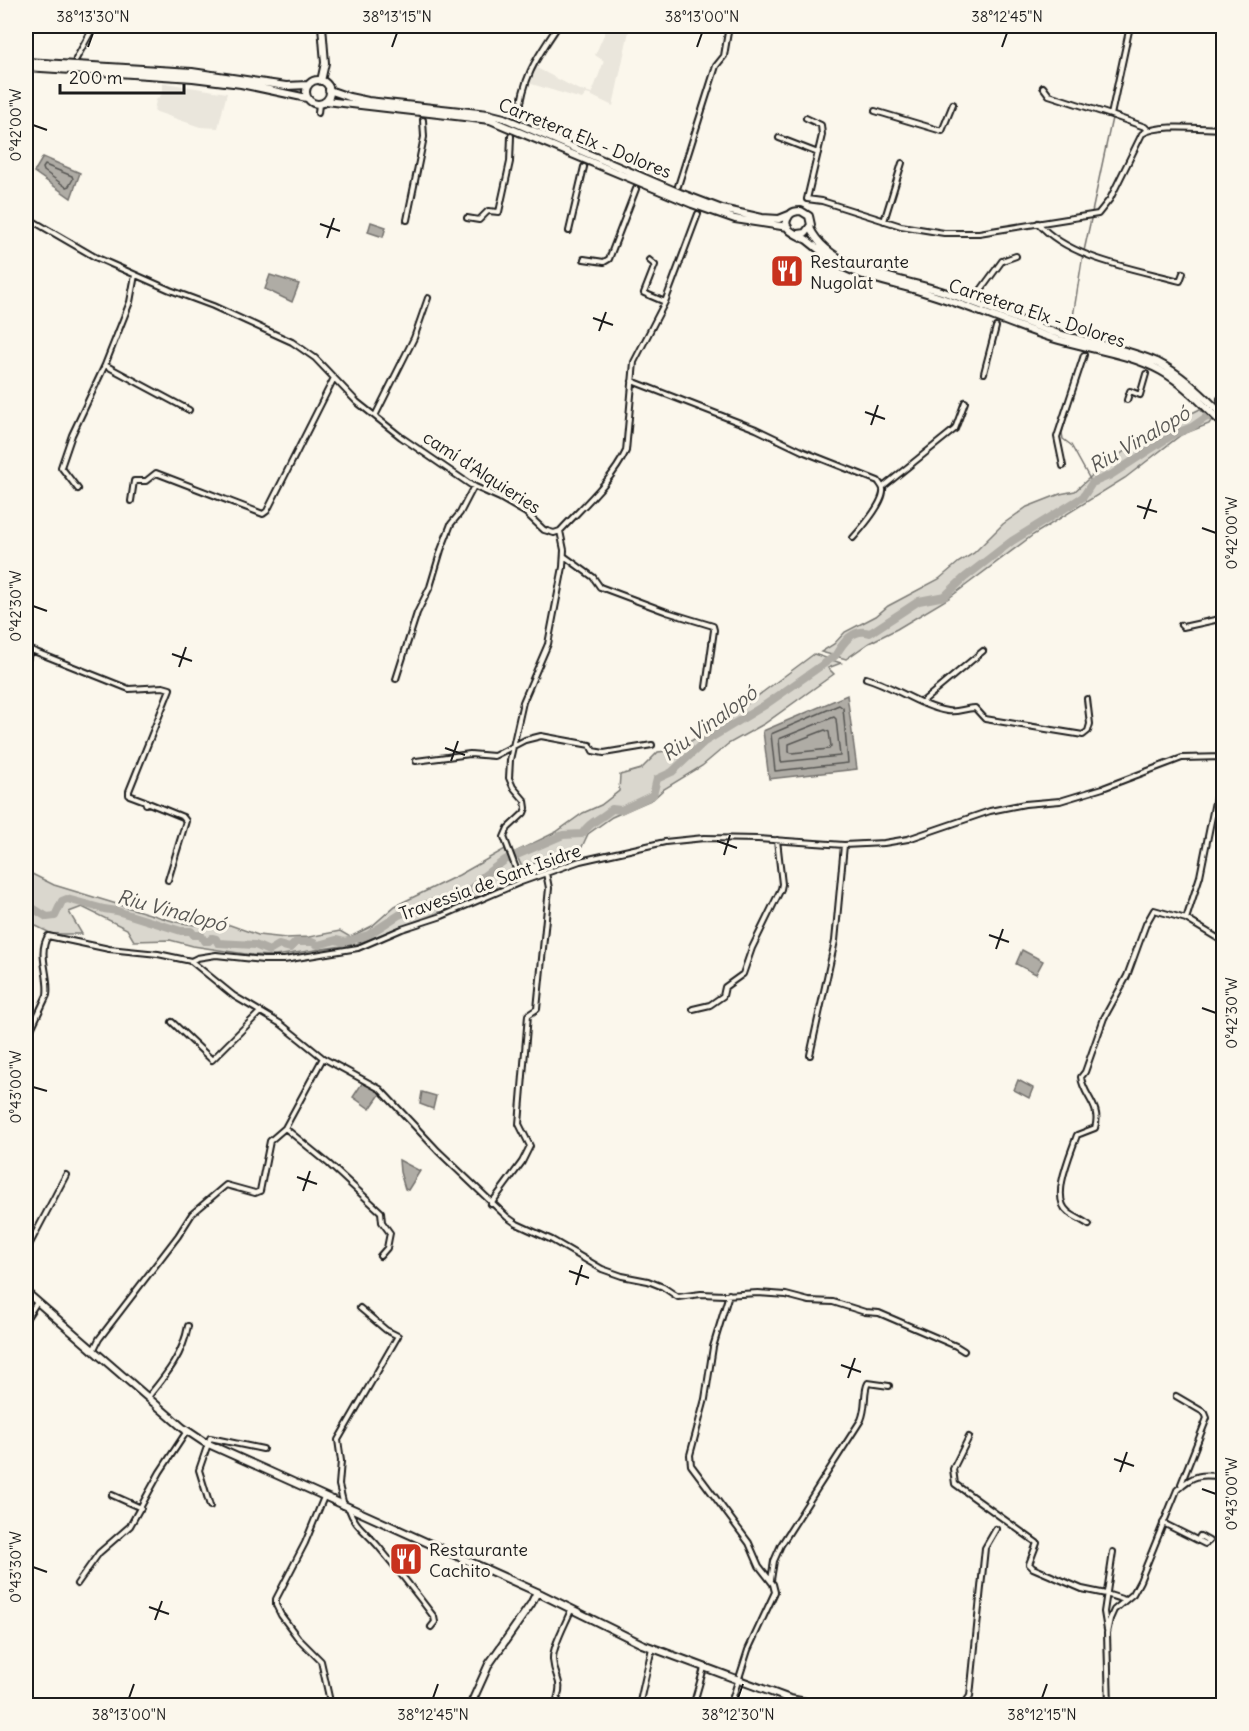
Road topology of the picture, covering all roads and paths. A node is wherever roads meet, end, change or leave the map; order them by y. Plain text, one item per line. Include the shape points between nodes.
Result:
1 (94, 26) edge
2 (322, 26) edge
3 (558, 26) edge
4 (729, 26) edge
5 (1130, 26) edge
6 (76, 59) dead end
7 (26, 62) edge
8 (26, 67) edge
9 (321, 81) junction
10 (308, 85) junction
11 (1043, 87) dead end
12 (330, 90) junction
13 (307, 98) junction
14 (322, 103) junction
15 (953, 104) dead end
16 (875, 111) dead end
17 (318, 113) dead end
18 (1111, 115) junction
19 (519, 117) dead end
20 (806, 118) dead end
21 (423, 120) dead end
22 (1224, 129) edge
23 (1148, 130) junction
24 (511, 136) dead end
25 (779, 138) dead end
26 (818, 153) junction
27 (902, 163) dead end
28 (584, 167) dead end
29 (678, 186) dead end
30 (636, 189) dead end
31 (698, 214) dead end
32 (790, 214) junction
33 (26, 217) edge
34 (467, 218) dead end
35 (408, 220) dead end
36 (884, 221) junction
37 (1038, 223) junction
38 (788, 227) junction
39 (810, 228) junction
40 (569, 231) dead end
41 (797, 234) junction
42 (1016, 256) dead end
43 (584, 259) dead end
44 (649, 260) dead end
45 (1182, 273) dead end
46 (135, 275) junction
47 (428, 298) dead end
48 (975, 298) dead end
49 (664, 302) junction
50 (996, 327) dead end
51 (1084, 355) dead end
52 (105, 365) junction
53 (984, 373) dead end
54 (1146, 374) dead end
55 (334, 378) junction
56 (632, 381) junction
57 (1127, 400) dead end
58 (1203, 400) junction
59 (965, 402) dead end
60 (189, 410) dead end
61 (375, 416) junction
62 (1224, 416) edge
63 (1224, 425) edge
64 (1063, 466) dead end
65 (474, 486) junction
66 (883, 487) junction
67 (78, 489) dead end
68 (131, 501) dead end
69 (560, 531) junction
70 (853, 538) dead end
71 (564, 556) junction
72 (1224, 618) edge
73 (1181, 625) dead end
74 (28, 649) edge
75 (983, 651) dead end
76 (26, 664) edge
77 (866, 678) dead end
78 (396, 679) dead end
79 (706, 687) dead end
80 (1087, 699) dead end
81 (922, 702) junction
82 (652, 745) dead end
83 (513, 747) junction
84 (1224, 757) edge
85 (416, 761) dead end
86 (777, 840) junction
87 (844, 845) junction
88 (546, 873) junction
89 (168, 880) dead end
90 (521, 882) junction
91 (1186, 920) junction
92 (1224, 942) edge
93 (191, 962) junction
94 (693, 1010) dead end
95 (260, 1012) junction
96 (172, 1022) dead end
97 (26, 1040) edge
98 (810, 1055) dead end
99 (323, 1058) junction
100 (285, 1128) junction
101 (66, 1175) dead end
102 (491, 1204) junction
103 (1089, 1225) dead end
104 (26, 1251) edge
105 (380, 1256) dead end
106 (26, 1292) edge
107 (729, 1294) junction
108 (37, 1302) junction
109 (360, 1308) dead end
110 (26, 1318) edge
111 (188, 1326) dead end
112 (93, 1351) junction
113 (964, 1351) dead end
114 (889, 1386) dead end
115 (1176, 1396) dead end
116 (148, 1398) junction
117 (187, 1431) junction
118 (969, 1437) dead end
119 (208, 1444) junction
120 (263, 1449) dead end
121 (1224, 1477) edge
122 (1180, 1487) junction
123 (112, 1495) dead end
124 (324, 1497) junction
125 (210, 1506) dead end
126 (141, 1508) junction
127 (347, 1508) junction
128 (1163, 1523) junction
129 (996, 1528) dead end
130 (1198, 1540) dead end
131 (1113, 1552) dead end
132 (771, 1581) junction
133 (76, 1584) dead end
134 (537, 1592) junction
135 (1106, 1594) junction
136 (1126, 1600) junction
137 (571, 1610) junction
138 (431, 1627) dead end
139 (1107, 1633) junction
140 (652, 1648) junction
141 (705, 1667) junction
142 (739, 1679) junction
143 (788, 1698) junction
144 (331, 1706) edge
145 (470, 1706) edge
146 (555, 1706) edge
147 (639, 1706) edge
148 (693, 1706) edge
149 (730, 1706) edge
150 (791, 1706) edge
151 (827, 1706) edge
152 (963, 1706) edge
153 (1109, 1706) edge

1 - 6 street
2 - 9 main road via 325,63
3 - 19 street via 532,65
4 - 29 street via 724,56 716,66
5 - 18 street
7 - 10 main road via 192,72 286,86
8 - 13 main road via 193,78
9 - 10 main road
9 - 12 main road
10 - 13 main road
11 - 18 street via 1049,95
12 - 14 main road
12 - 32 main road, Carretera Elx - Dolores via 368,100 488,114 722,208 762,218 779,219
13 - 14 main road via 312,103
14 - 17 street
14 - 38 main road, Carretera Elx - Dolores via 490,120 692,204 735,219
15 - 16 street via 942,131
18 - 23 street
20 - 26 street via 821,125
21 - 35 street via 424,137
22 - 23 street
23 - 37 street via 1136,143 1103,210 1091,217
24 - 34 street via 510,162 499,212 488,211 479,220
25 - 26 street
26 - 36 street via 807,199
27 - 36 street
28 - 40 street
30 - 43 street via 609,259
31 - 49 street
32 - 38 main road
32 - 39 main road via 805,212
33 - 46 street, camí d'Alquieries
36 - 37 street via 918,230 963,234
37 - 45 street via 1063,244 1085,253 1180,281
38 - 41 main road
39 - 41 main road
39 - 58 main road, Carretera Elx - Dolores via 825,248 856,267 1147,358 1175,372
41 - 58 main road, Carretera Elx - Dolores via 855,273 1143,363
42 - 48 street via 1002,261
44 - 49 street via 655,265 644,293
46 - 52 street via 132,294
46 - 55 street, camí d'Alquieries via 292,342
47 - 61 street via 414,338
49 - 56 street via 634,362
50 - 53 street
51 - 64 street via 1058,437
52 - 60 street
52 - 67 street via 61,467
54 - 57 street via 1140,395 1130,391
55 - 61 street, camí d'Alquieries
55 - 68 street via 263,514 156,473 146,481 134,481
56 - 66 street via 756,429 878,481
56 - 69 street via 629,441 622,461
58 - 62 main road, Carretera Elx - Dolores
58 - 63 main road, Carretera Elx - Dolores
59 - 66 street via 955,429
61 - 65 street, camí d'Alquieries
65 - 69 street, camí d'Alquieries via 517,508 544,530
65 - 78 street via 441,549
66 - 70 street via 869,520
69 - 71 street
71 - 79 street via 593,577 600,587 712,626
71 - 83 street via 546,650 523,702
72 - 73 street
74 - 76 street
74 - 89 street via 129,690 170,689 129,791 132,798 186,821
75 - 81 street
77 - 81 street
80 - 81 street via 1090,724 1083,735 985,719 975,708 957,712
82 - 83 street via 604,753 593,751 590,745 541,736
83 - 85 street via 494,756 470,754
83 - 90 street via 509,778 526,808 504,837
84 - 87 street, Travessia de Sant Isidre via 1182,758 1060,801 990,811 908,839
84 - 91 street via 1200,876
86 - 87 street, Travessia de Sant Isidre
86 - 88 street, Travessia de Sant Isidre via 704,838 665,842 580,861
86 - 94 street via 782,884 779,896 743,974 725,987 723,996
87 - 98 street via 835,941
88 - 90 street, Travessia de Sant Isidre
88 - 102 street via 549,888 537,1009 528,1015 521,1083 519,1124 530,1146
90 - 93 street, Travessia de Sant Isidre via 358,948 284,960 216,955
91 - 92 street
91 - 103 street via 1154,910 1081,1077 1097,1111 1097,1122 1095,1128 1077,1135 1060,1187 1060,1201 1067,1212
93 - 95 street
93 - 97 street, Travessia de Sant Isidre via 48,936 43,949 47,994
95 - 96 street via 212,1060
95 - 99 street
99 - 100 street
99 - 102 street via 380,1089
100 - 105 street via 381,1212 382,1222 390,1233 387,1248
100 - 112 street via 270,1141 260,1191 226,1185 192,1214
101 - 104 street
102 - 107 street via 518,1224 611,1272 648,1281 678,1297
106 - 108 main road
107 - 113 street via 776,1293 843,1304 879,1313
107 - 132 street via 713,1347 691,1465 749,1543
108 - 110 street
108 - 112 main road
109 - 127 street via 398,1336 338,1440 339,1485
111 - 116 street via 185,1343 173,1365
112 - 116 main road
114 - 132 street via 868,1383 861,1420 781,1545
115 - 122 street via 1207,1418
116 - 117 main road
117 - 119 main road
117 - 126 street
118 - 135 street via 953,1468 956,1484 1037,1543 1029,1564 1033,1569 1082,1589
119 - 120 street via 210,1438
119 - 124 main road
119 - 125 street via 199,1470
121 - 122 street via 1203,1474
122 - 128 street
123 - 126 street
124 - 127 main road
124 - 144 street via 305,1543 278,1591 276,1605 298,1638 321,1661
126 - 133 street via 130,1526 99,1552
127 - 134 main road
127 - 138 street via 352,1520 434,1617
128 - 130 street
128 - 136 street via 1140,1581
129 - 152 street via 985,1548 970,1696
131 - 135 street
132 - 142 street via 774,1598 748,1650
134 - 137 main road
134 - 145 main road via 489,1664
135 - 136 street
135 - 139 street
136 - 139 street via 1114,1610
137 - 140 main road
137 - 146 street via 554,1652 561,1686
139 - 153 street
140 - 141 main road
140 - 147 street
141 - 142 main road
141 - 148 street
142 - 143 main road
142 - 149 street
143 - 150 street
143 - 151 main road

